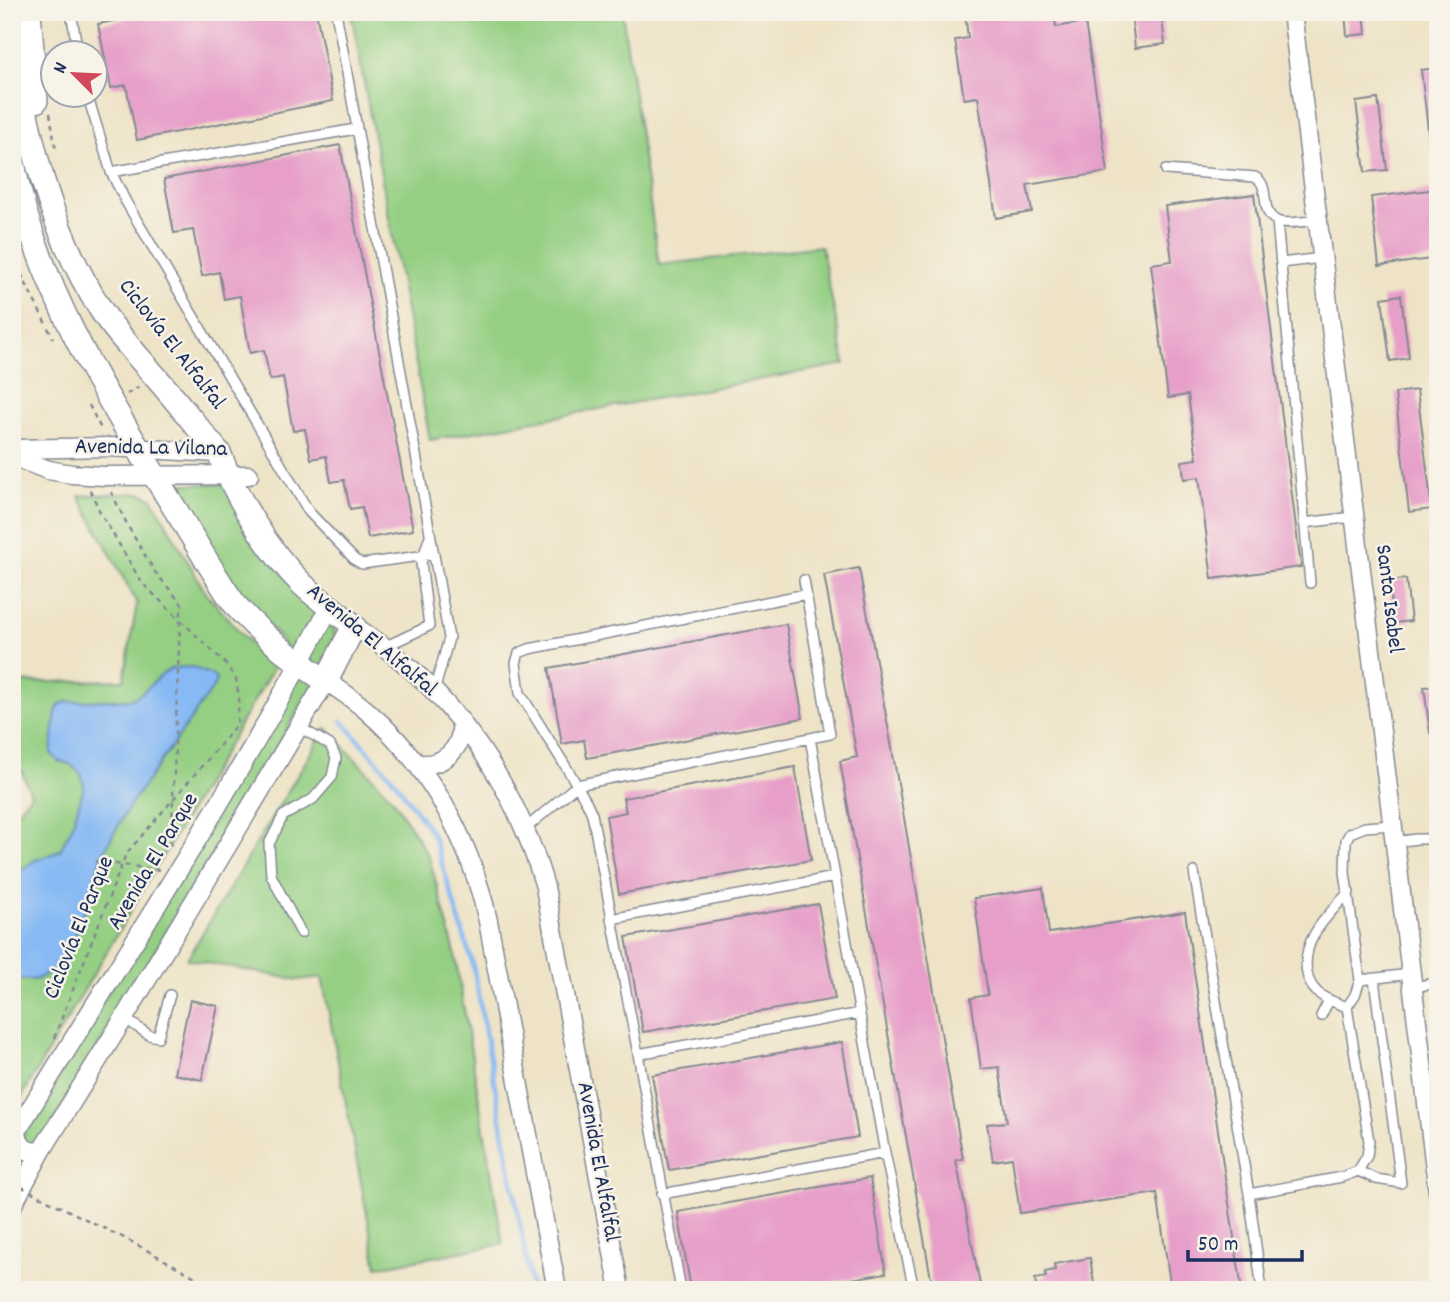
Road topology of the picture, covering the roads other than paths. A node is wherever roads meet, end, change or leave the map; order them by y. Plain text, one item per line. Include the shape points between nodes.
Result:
1 (29, 12) edge
2 (72, 12) edge
3 (336, 12) edge
4 (1292, 12) edge
5 (76, 38) edge
6 (12, 41) edge
7 (91, 108) edge
8 (356, 129) junction
9 (12, 159) edge
10 (1166, 170) dead end
11 (111, 172) junction
12 (42, 178) junction
13 (15, 183) edge
14 (1317, 220) junction
15 (1277, 221) junction
16 (1322, 258) junction
17 (1281, 263) junction
18 (12, 449) edge
19 (140, 449) junction
20 (219, 453) junction
21 (12, 456) edge
22 (238, 475) junction
23 (155, 476) junction
24 (1354, 517) junction
25 (1304, 523) junction
26 (429, 555) junction
27 (804, 580) dead end
28 (1310, 583) dead end
29 (806, 594) junction
30 (330, 606) junction
31 (354, 626) junction
32 (384, 647) junction
33 (300, 664) junction
34 (327, 681) junction
35 (434, 692) junction
36 (461, 721) junction
37 (299, 727) junction
38 (810, 738) junction
39 (417, 764) junction
40 (577, 785) junction
41 (525, 829) junction
42 (1393, 833) junction
43 (1438, 839) edge
44 (1194, 872) dead end
45 (835, 877) junction
46 (1349, 892) junction
47 (150, 917) junction
48 (611, 919) junction
49 (176, 932) junction
50 (301, 933) dead end
51 (1374, 979) junction
52 (1360, 980) junction
53 (1411, 980) junction
54 (1438, 983) edge
55 (170, 995) dead end
56 (1329, 1000) junction
57 (1347, 1007) junction
58 (860, 1013) junction
59 (1321, 1016) dead end
60 (124, 1018) junction
61 (638, 1054) junction
62 (15, 1135) edge
63 (42, 1150) junction
64 (885, 1153) junction
65 (1358, 1171) junction
66 (1438, 1192) edge
67 (662, 1194) junction
68 (1249, 1194) junction
69 (12, 1206) edge
70 (914, 1288) edge
71 (557, 1290) edge
72 (620, 1290) edge
73 (681, 1290) edge
74 (897, 1290) edge
75 (1262, 1290) edge

1 - 12 street
2 - 5 lane
3 - 8 lane
4 - 14 street, Santa Isabel
6 - 12 street, Avenida El Alfalfal
7 - 11 lane
8 - 11 lane
8 - 26 lane via 430,534
9 - 13 street
10 - 15 lane via 1255,177 1264,185 1266,206
11 - 26 lane via 309,512 359,563
12 - 20 street, Avenida El Alfalfal via 68,253 90,293 118,334
13 - 19 street via 38,253 103,409
14 - 15 lane
14 - 16 street, Santa Isabel
15 - 17 lane
16 - 17 lane
16 - 24 street, Santa Isabel
17 - 25 lane
18 - 19 street, Avenida La Vilana
19 - 20 street, Avenida La Vilana
19 - 23 street
20 - 22 street, Avenida El Alfalfal
21 - 23 street, Avenida La Vilana via 48,470
22 - 23 street, Avenida La Vilana
22 - 30 street, Avenida El Alfalfal via 255,523 286,566
23 - 33 street via 235,605
24 - 25 lane
24 - 42 street, Santa Isabel
25 - 28 lane
26 - 32 lane via 421,563 429,626
26 - 35 lane via 449,638
27 - 29 lane
29 - 38 lane via 830,734
29 - 40 lane via 519,653 520,693
30 - 31 street, Avenida El Alfalfal
30 - 33 street, Avenida El Parque
31 - 32 street, Avenida El Alfalfal
31 - 34 street
32 - 35 street, Avenida El Alfalfal
33 - 34 street
33 - 47 street, Avenida El Parque
34 - 37 street
34 - 39 street via 365,709
35 - 36 street, Avenida El Alfalfal
36 - 39 street via 461,734 452,753 439,762
36 - 41 street, Avenida El Alfalfal via 500,779
37 - 49 street
37 - 50 lane via 330,745 336,758 332,777 313,799 283,816 269,844 271,875
38 - 40 lane
38 - 45 lane
39 - 71 street via 461,837 485,905
40 - 41 lane
40 - 48 lane via 595,826
41 - 72 street, Avenida El Alfalfal via 545,887
42 - 43 lane
42 - 46 lane via 1365,827 1350,833 1345,872
42 - 53 street, Santa Isabel
44 - 68 lane
45 - 48 lane
45 - 58 lane
46 - 52 lane
46 - 56 lane via 1314,935 1305,960 1316,991
47 - 49 street via 166,918
47 - 62 street, Avenida El Parque
48 - 61 lane
49 - 60 street
51 - 52 lane
51 - 53 lane
51 - 65 lane via 1401,1184
52 - 57 lane
53 - 54 lane
53 - 66 street, Santa Isabel
55 - 60 lane via 158,1037
56 - 57 lane
56 - 59 lane
57 - 65 lane via 1369,1141
58 - 61 lane
58 - 64 lane
60 - 63 street
61 - 67 lane
62 - 63 street via 23,1148
63 - 69 street
64 - 67 lane
64 - 70 lane
65 - 68 lane
67 - 73 lane
68 - 75 lane
70 - 74 lane

